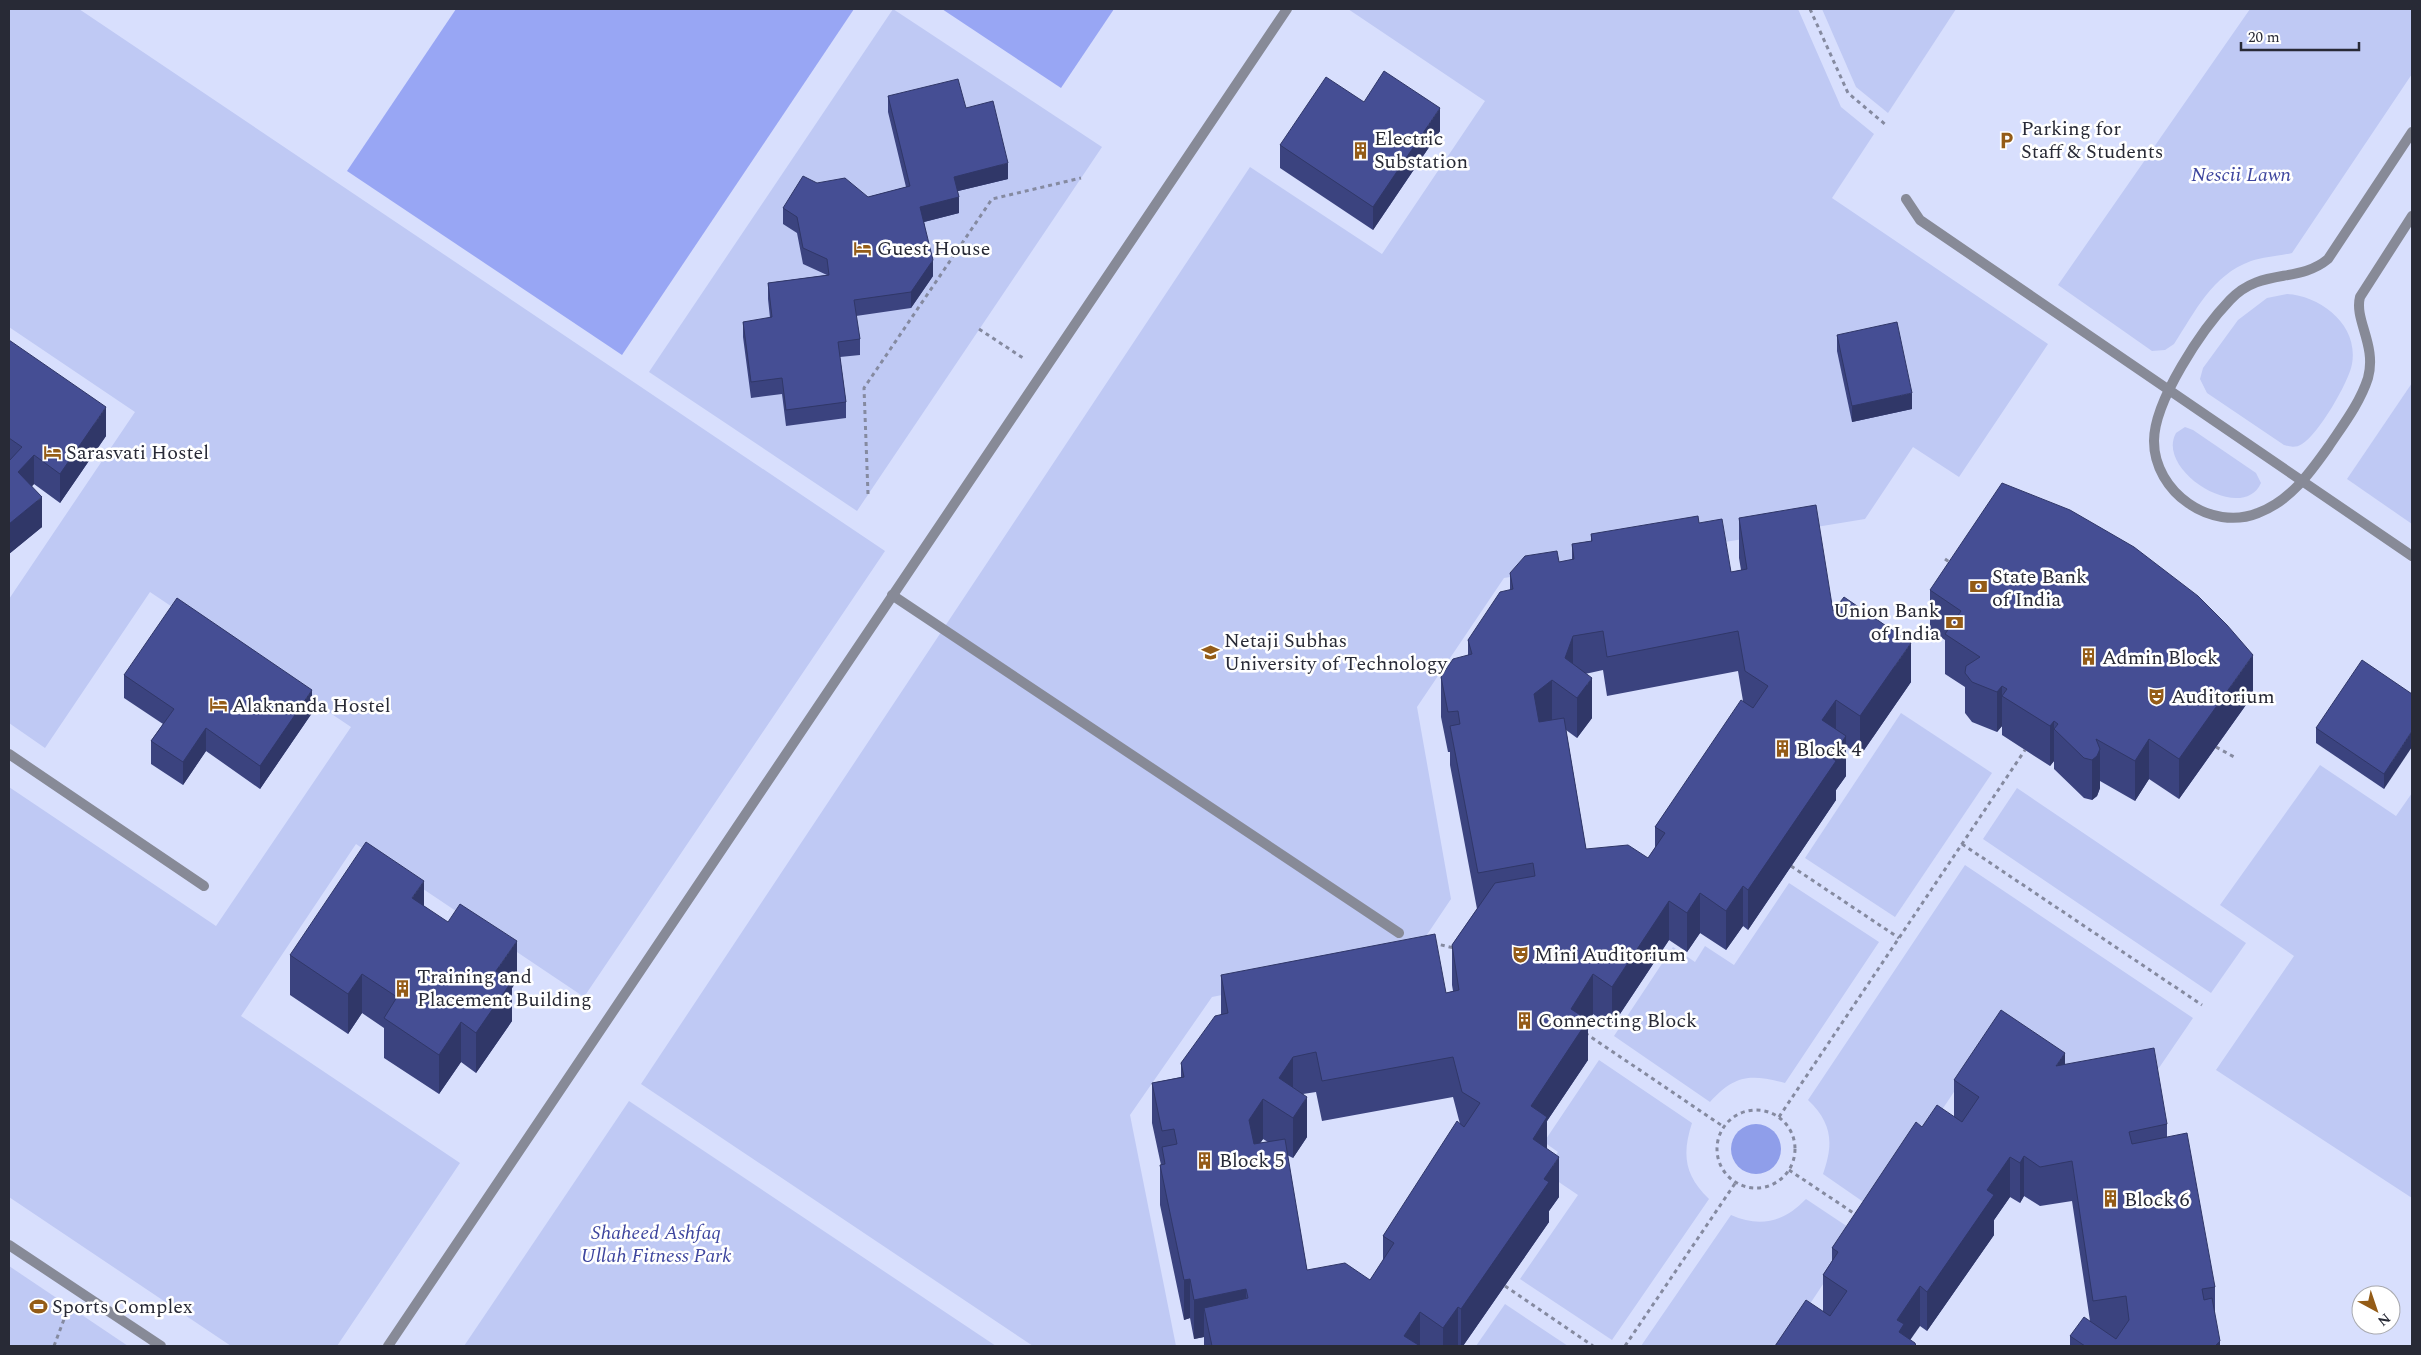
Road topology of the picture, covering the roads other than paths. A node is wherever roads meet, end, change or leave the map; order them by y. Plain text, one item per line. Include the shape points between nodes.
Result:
1 (1287, 9) edge
2 (2412, 132) edge
3 (1906, 199) dead end
4 (2412, 216) edge
5 (2170, 390) junction
6 (2302, 481) junction
7 (2412, 556) edge
8 (892, 595) junction
9 (9, 754) edge
10 (204, 886) dead end
11 (1399, 933) road end
12 (9, 1245) edge
13 (161, 1346) edge
14 (388, 1346) edge

1 - 8 lane
2 - 5 lane via 2328,259 2316,269 2256,281 2242,290 2214,318 2180,368
3 - 5 lane via 1920,220
4 - 6 lane via 2360,297 2358,305 2370,350 2368,377 2361,395 2343,426
5 - 6 lane
5 - 6 lane via 2154,429 2155,457 2165,479 2187,503 2216,516 2247,516 2277,503
6 - 7 lane
8 - 11 lane
8 - 14 lane
9 - 10 lane
12 - 13 lane

